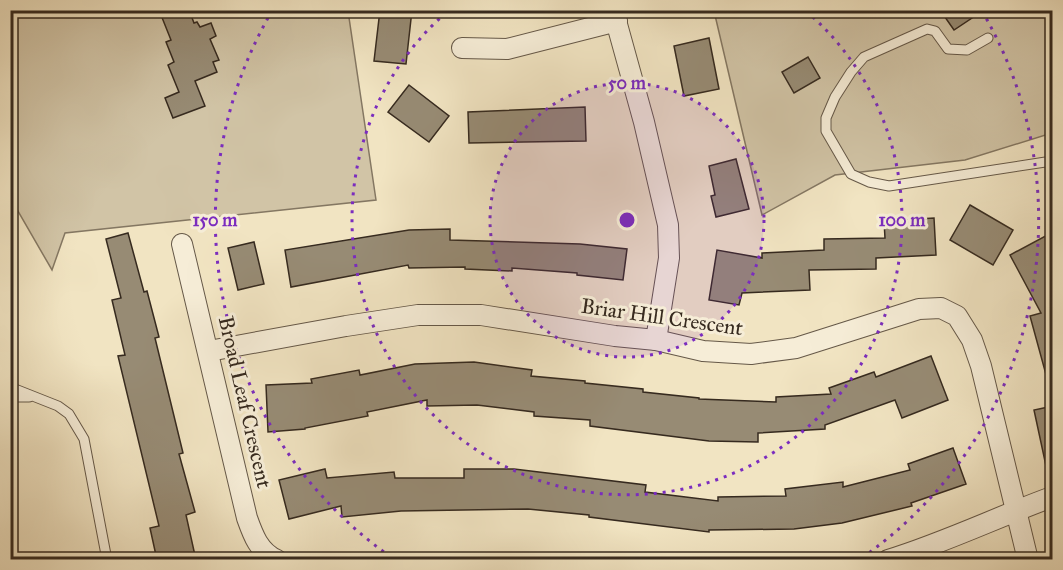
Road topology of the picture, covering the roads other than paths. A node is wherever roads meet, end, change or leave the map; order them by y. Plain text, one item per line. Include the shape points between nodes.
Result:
1 (615, 16) edge
2 (988, 38) dead end
3 (462, 48) dead end
4 (1053, 161) edge
5 (182, 244) dead end
6 (656, 340) junction
7 (209, 351) junction
8 (10, 387) edge
9 (10, 397) edge
10 (35, 397) junction
11 (1053, 497) edge
12 (1016, 510) junction
13 (107, 560) edge
14 (278, 560) edge
15 (888, 560) edge
16 (1028, 560) edge

1 - 3 street via 507,49
1 - 6 street via 668,225 669,258
2 - 4 lane via 967,50 948,49 935,31 927,29 864,57 835,97 826,118 826,130 840,157 851,174 889,186
5 - 7 street, Broad Leaf Crescent
6 - 7 street, Briar Hill Crescent via 481,315 418,315
6 - 12 street, Briar Hill Crescent via 702,351 751,354 796,348 919,309 941,308 957,316 972,340
7 - 14 street, Broad Leaf Crescent via 247,518 255,540 268,556
8 - 10 lane
9 - 10 lane
10 - 13 lane via 69,414 84,439
11 - 12 street
12 - 15 street
12 - 16 street, Briar Hill Crescent

